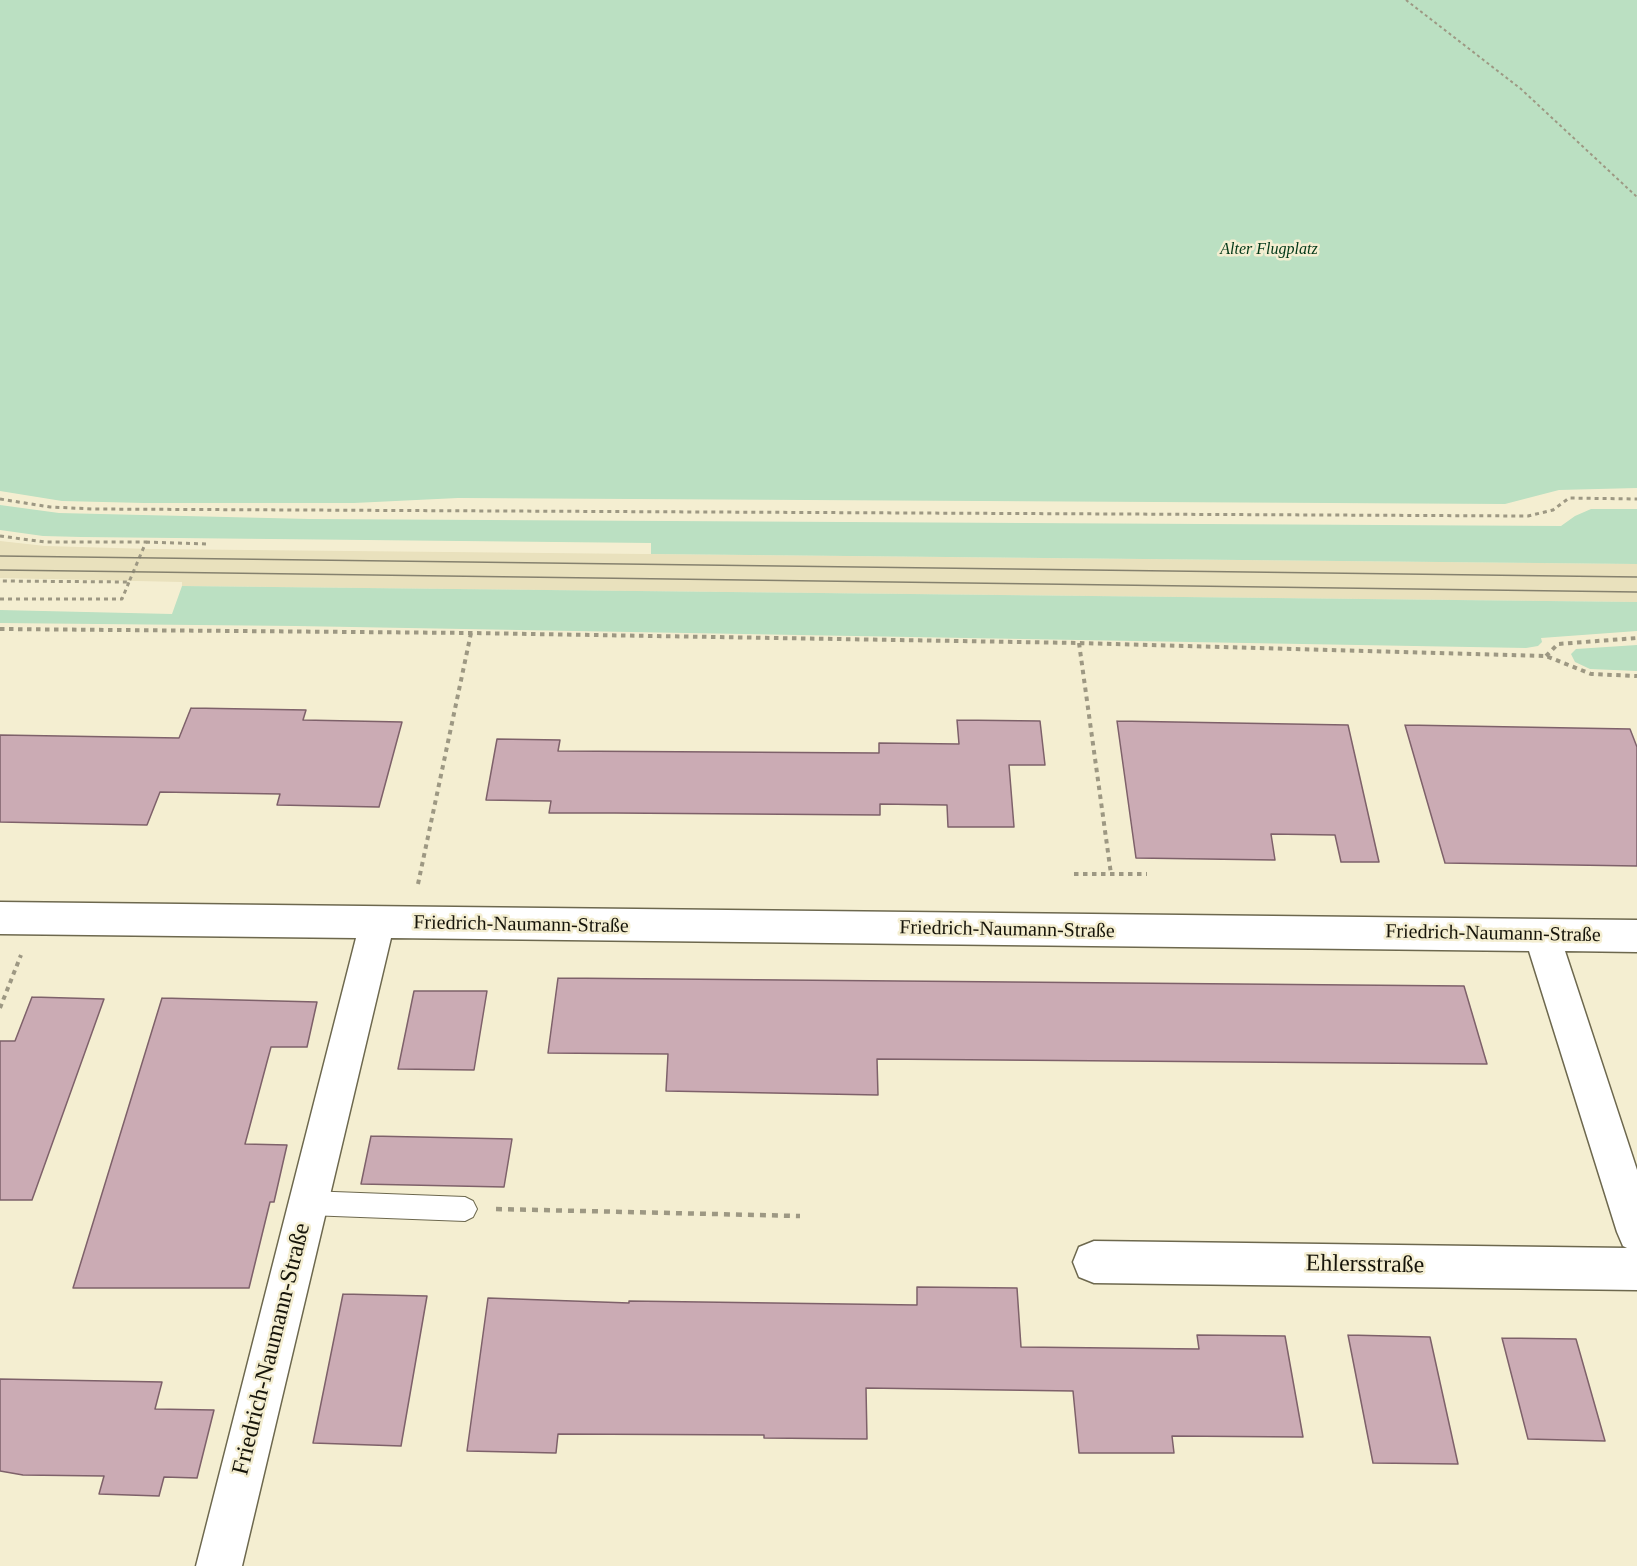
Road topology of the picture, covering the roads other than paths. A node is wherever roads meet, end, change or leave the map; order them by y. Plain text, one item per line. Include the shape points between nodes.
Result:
1 (0, 918) edge
2 (394, 923) junction
3 (1541, 934) junction
4 (1637, 936) edge
5 (308, 1203) junction
6 (465, 1209) road end
7 (1637, 1232) edge
8 (1094, 1262) dead end
9 (1637, 1269) edge
10 (219, 1566) edge

1 - 2 street, Friedrich-Naumann-Straße
2 - 3 street, Friedrich-Naumann-Straße
2 - 5 street, Friedrich-Naumann-Straße
3 - 4 street, Friedrich-Naumann-Straße
3 - 7 street
5 - 6 lane
5 - 10 street, Friedrich-Naumann-Straße
8 - 9 street, Ehlersstraße

